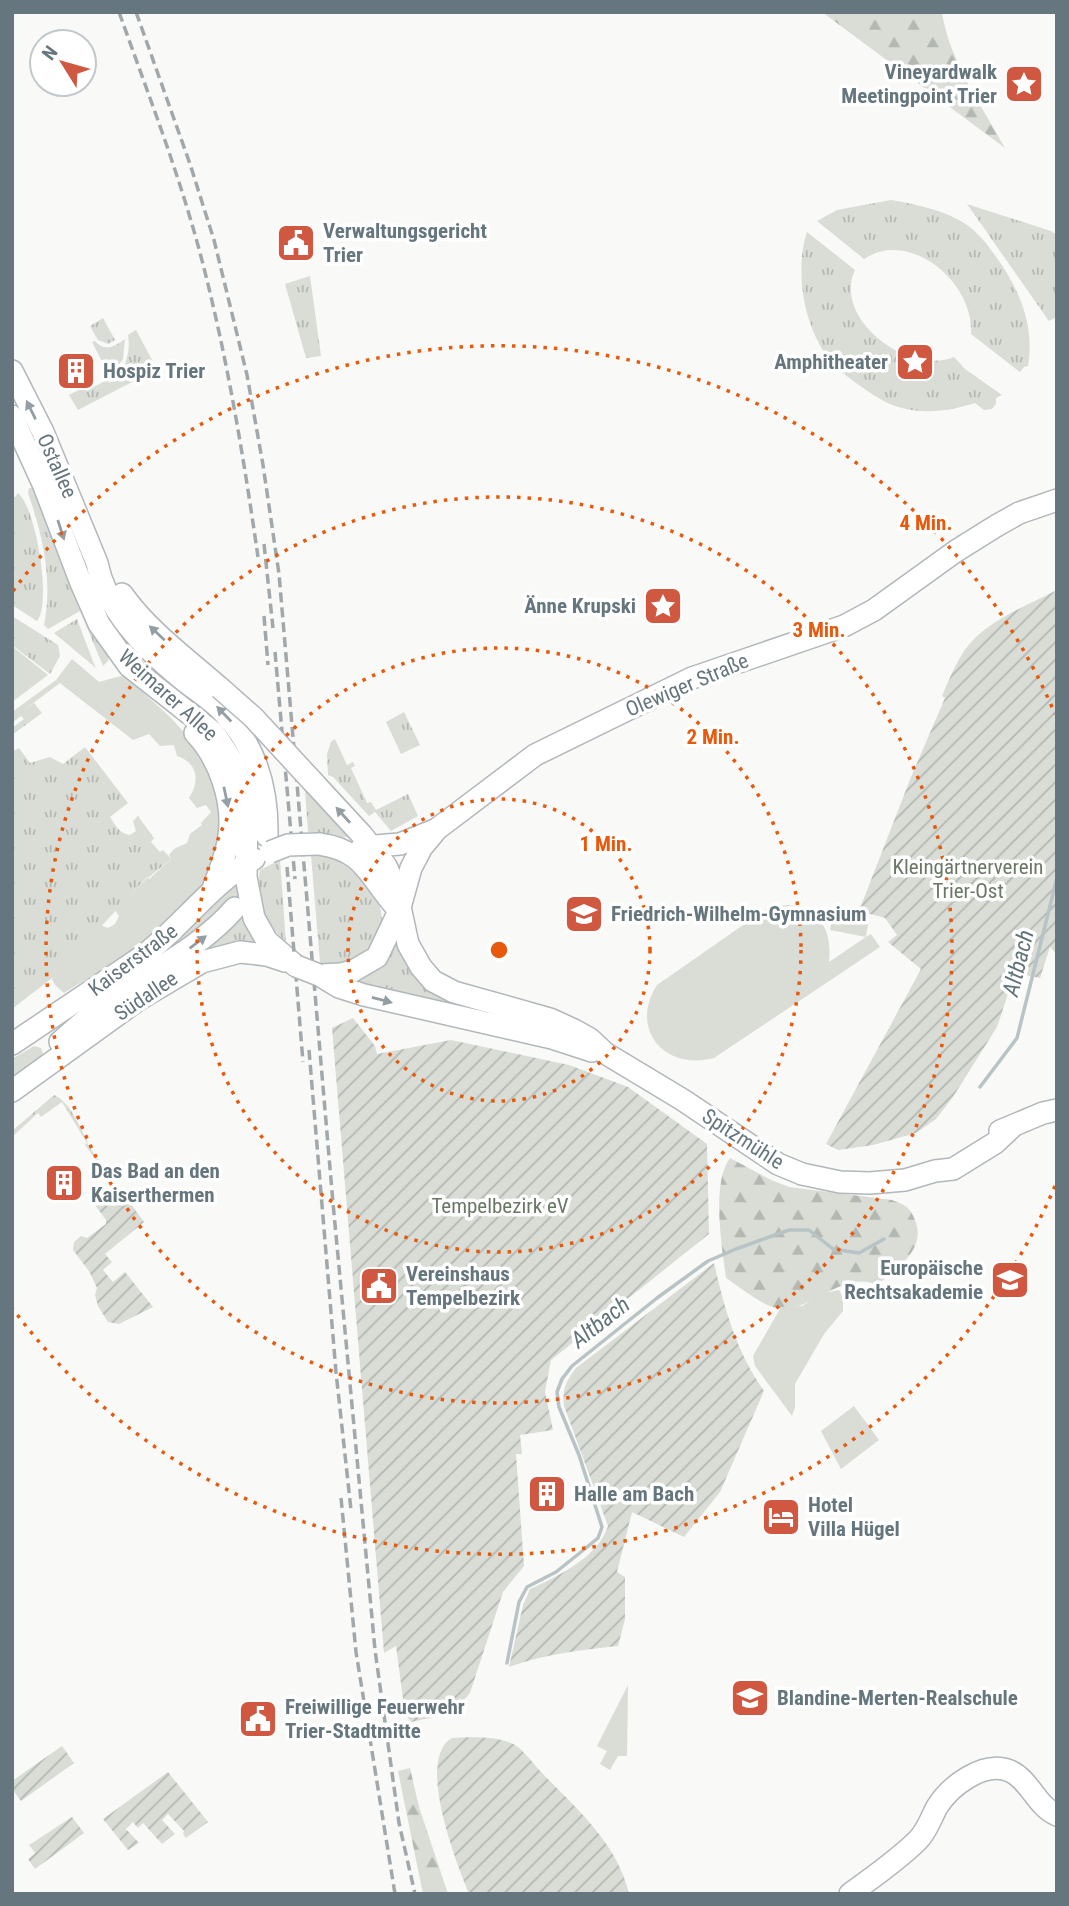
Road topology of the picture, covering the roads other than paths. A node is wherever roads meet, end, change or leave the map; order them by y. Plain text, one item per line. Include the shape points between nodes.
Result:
1 (12, 371) edge
2 (12, 416) edge
3 (1057, 500) edge
4 (97, 563) junction
5 (129, 666) junction
6 (437, 829) junction
7 (269, 844) junction
8 (329, 845) junction
9 (372, 847) junction
10 (245, 864) junction
11 (212, 891) junction
12 (235, 908) dead end
13 (399, 911) junction
14 (296, 966) junction
15 (319, 975) junction
16 (18, 1041) edge
17 (605, 1053) junction
18 (49, 1059) junction
19 (14, 1090) edge
20 (1057, 1110) edge
21 (1057, 1815) edge
22 (850, 1894) edge

4 -> 1 main road, Ostallee
2 -> 5 main road, Weimarer Allee via 99,624
3 - 6 main road, Olewiger Straße via 996,526 844,626 692,678 562,740
7 -> 4 main road, Ostallee via 263,782 242,735 218,706 164,665 131,630
9 -> 4 main road, bridge via 253,717 135,613 108,571
5 - 10 main road, Weimarer Allee via 214,733 233,762 247,815
5 -> 11 main road via 202,741 220,774 229,836
6 - 9 main road via 400,844
6 - 13 main road via 411,868
7 - 8 main road, bridge
7 - 10 main road
8 - 9 main road
8 - 13 main road via 367,866
9 - 13 main road via 393,880
10 - 11 main road, Kaiserstraße
10 - 14 main road via 250,905 260,932
11 - 16 main road, Kaiserstraße via 161,942
18 -> 12 main road via 115,997 210,933
13 - 15 main road via 381,952 372,961 347,973
13 - 17 main road, Spitzmühle via 411,950 438,985 562,1023
14 - 15 main road, bridge
14 - 18 main road, Südallee via 248,953 229,953 201,962
15 -> 17 main road, Spitzmühle via 364,995
16 - 18 main road via 44,1048
17 - 20 main road, Spitzmühle via 760,1153 793,1171 832,1181 870,1184 935,1171 947,1157 990,1133
18 - 19 main road via 20,1079
21 - 22 main road via 1044,1808 1016,1775 1003,1769 983,1771 948,1794 921,1837

